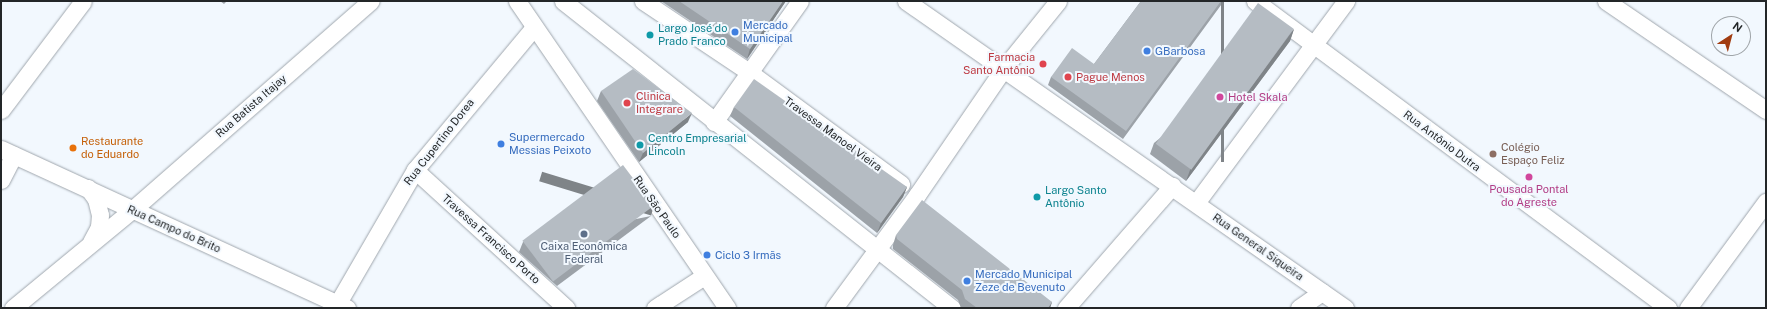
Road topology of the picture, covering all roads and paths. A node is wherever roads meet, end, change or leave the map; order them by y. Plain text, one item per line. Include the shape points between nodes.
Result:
1 (83, 1) edge
2 (371, 1) edge
3 (517, 1) edge
4 (563, 1) edge
5 (643, 1) edge
6 (800, 1) edge
7 (906, 1) edge
8 (1058, 1) edge
9 (1255, 1) edge
10 (1346, 1) edge
11 (1606, 1) edge
12 (534, 27) junction
13 (1313, 46) junction
14 (1004, 68) junction
15 (749, 72) junction
16 (1, 110) edge
17 (1766, 110) edge
18 (714, 122) junction
19 (7, 152) edge
20 (415, 170) junction
21 (1, 180) edge
22 (1172, 186) junction
23 (88, 188) junction
24 (917, 195) junction
25 (1766, 202) edge
26 (1196, 204) junction
27 (132, 210) junction
28 (90, 244) junction
29 (876, 249) junction
30 (704, 276) junction
31 (1322, 292) junction
32 (340, 306) edge
33 (13, 308) edge
34 (566, 308) edge
35 (655, 308) edge
36 (727, 308) edge
37 (834, 308) edge
38 (952, 308) edge
39 (1066, 308) edge
40 (1299, 308) edge
41 (1345, 308) edge
42 (1668, 308) edge
43 (1688, 308) edge

1 - 16 street
2 - 27 street, Rua Batista Itajay
3 - 12 street, Rua São Paulo
4 - 18 street
5 - 15 street, Travessa Manoel Vieira
6 - 15 street
7 - 14 street
8 - 14 street
9 - 13 street, Rua Antônio Dutra
10 - 13 street
11 - 17 street
12 - 20 street, Rua Cupertino Dorea
12 - 30 street, Rua São Paulo
13 - 26 street
13 - 42 street, Rua Antônio Dutra
14 - 22 street
14 - 24 street
15 - 18 street
15 - 24 street, Travessa Manoel Vieira
18 - 29 street
19 - 21 street
19 - 23 street, Rua Campo do Brito
20 - 32 street, Rua Cupertino Dorea via 393,203
20 - 34 street, Travessa Francisco Porto
22 - 26 street, Rua General Siqueira
22 - 39 street
23 - 27 street, Rua Campo do Brito
23 - 28 street via 96,199 100,215 99,227
24 - 29 street
25 - 43 street
26 - 31 street, Rua General Siqueira
27 - 28 street, Rua Batista Itajay
27 - 32 street, Rua Campo do Brito
28 - 33 street, Rua Batista Itajay
29 - 37 street
29 - 38 street
30 - 35 street
30 - 36 street, Rua São Paulo
31 - 40 street
31 - 41 street, Rua General Siqueira

